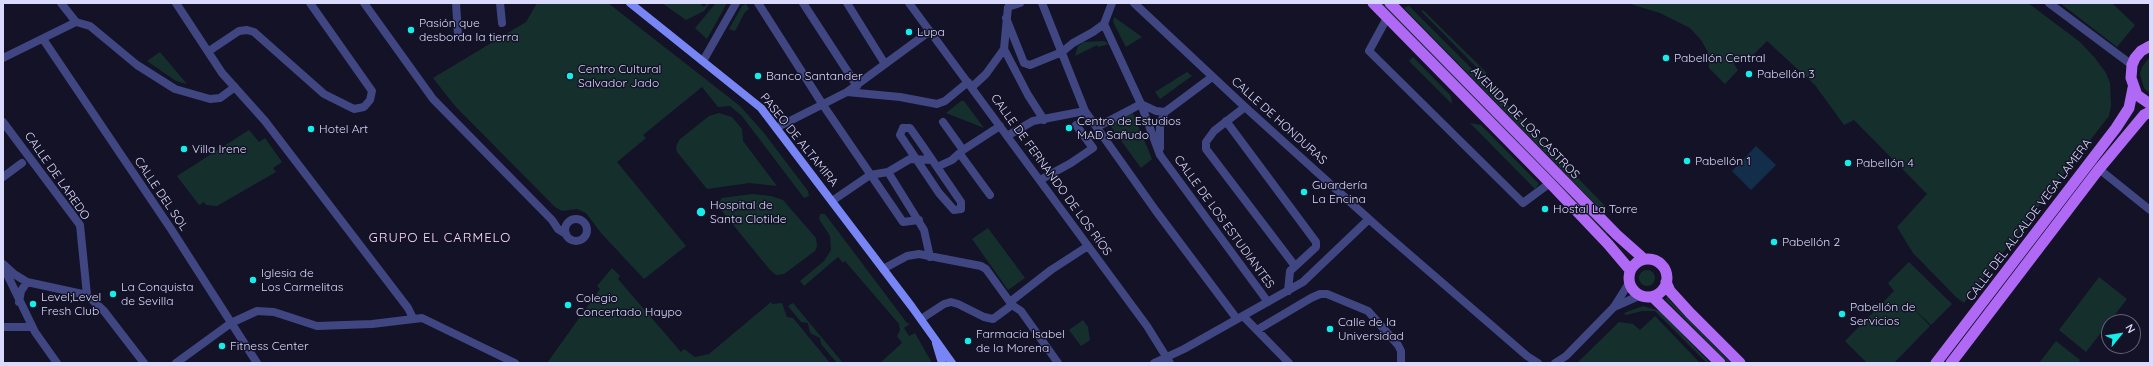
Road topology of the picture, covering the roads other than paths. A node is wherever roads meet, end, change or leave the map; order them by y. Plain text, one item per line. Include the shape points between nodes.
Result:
1 (61, 3) edge
2 (176, 3) edge
3 (310, 3) edge
4 (364, 3) edge
5 (456, 3) edge
6 (500, 3) edge
7 (630, 3) edge
8 (736, 3) edge
9 (758, 3) edge
10 (803, 3) edge
11 (847, 3) edge
12 (909, 3) edge
13 (1020, 3) edge
14 (1042, 3) edge
15 (1112, 3) edge
16 (1134, 3) edge
17 (1373, 3) edge
18 (1390, 3) edge
19 (2049, 3) edge
20 (1006, 5) edge
21 (1006, 18) junction
22 (1387, 18) junction
23 (76, 22) junction
24 (502, 23) dead end
25 (1104, 24) junction
26 (930, 31) junction
27 (458, 35) dead end
28 (42, 39) junction
29 (2150, 46) edge
30 (1004, 49) junction
31 (209, 51) junction
32 (1062, 52) junction
33 (3, 58) edge
34 (703, 61) junction
35 (886, 64) junction
36 (2132, 65) junction
37 (1212, 77) junction
38 (970, 85) junction
39 (857, 86) junction
40 (235, 87) junction
41 (2133, 88) junction
42 (847, 92) junction
43 (1141, 104) junction
44 (2150, 104) edge
45 (823, 105) junction
46 (1245, 107) junction
47 (1085, 111) junction
48 (1166, 112) junction
49 (2150, 112) edge
50 (1044, 120) junction
51 (3, 122) edge
52 (943, 122) dead end
53 (1226, 122) junction
54 (1076, 125) dead end
55 (1000, 126) junction
56 (1097, 127) junction
57 (776, 128) junction
58 (1007, 136) junction
59 (962, 152) junction
60 (1160, 155) junction
61 (917, 160) junction
62 (932, 160) junction
63 (22, 164) dead end
64 (937, 167) junction
65 (2099, 169) junction
66 (888, 172) junction
67 (870, 175) junction
68 (3, 177) edge
69 (1040, 180) junction
70 (1550, 183) junction
71 (990, 195) dead end
72 (832, 201) junction
73 (2150, 210) edge
74 (1369, 219) junction
75 (552, 220) junction
76 (919, 220) junction
77 (568, 222) junction
78 (566, 234) junction
79 (1088, 246) junction
80 (930, 256) junction
81 (1644, 259) junction
82 (3, 265) edge
83 (1295, 266) junction
84 (883, 269) junction
85 (1630, 270) junction
86 (27, 282) junction
87 (1666, 282) junction
88 (1629, 283) junction
89 (1288, 291) junction
90 (87, 295) junction
91 (1641, 296) junction
92 (1653, 296) junction
93 (19, 302) junction
94 (1268, 302) junction
95 (1011, 304) junction
96 (1614, 307) junction
97 (413, 318) junction
98 (1240, 318) junction
99 (921, 319) junction
100 (231, 323) junction
101 (3, 327) edge
102 (32, 327) junction
103 (1257, 330) junction
104 (933, 336) junction
105 (1566, 359) edge
106 (1168, 360) edge
107 (57, 363) edge
108 (144, 363) edge
109 (176, 363) edge
110 (257, 363) edge
111 (516, 363) edge
112 (942, 363) edge
113 (952, 363) edge
114 (1058, 363) edge
115 (1154, 363) edge
116 (1289, 363) edge
117 (1401, 363) edge
118 (1538, 363) edge
119 (1555, 363) edge
120 (1720, 363) edge
121 (1740, 363) edge
122 (1936, 363) edge
123 (1951, 363) edge

1 - 23 street
2 - 31 street
3 - 31 street via 372,92 364,107 354,109 324,94 254,32 246,30 233,34
4 - 75 street via 433,99
5 - 27 street
6 - 24 street
7 - 34 main road, PASEO DE ALTAMIRA
8 - 34 street
9 - 45 street
10 - 39 street
11 - 35 street
12 - 26 street, CALLE DE FERNANDO DE LOS RÍOS
13 - 20 street
14 - 32 street
15 - 25 street
16 - 37 street, CALLE DE HONDURAS
17 - 22 main road, AVENIDA DE LOS CASTROS
18 - 81 main road, AVENIDA DE LOS CASTROS via 1617,235
19 - 36 street
20 - 21 street
21 - 30 street
21 - 32 street via 1027,65
22 - 70 main road, AVENIDA DE LOS CASTROS
22 - 70 street, AVENIDA DE LOS CASTROS via 1369,51 1523,203
23 - 28 street
23 - 40 street via 90,26 138,65 175,89 210,99 220,98
25 - 32 street
25 - 43 street, CALLE DE LOS ESTUDIANTES
26 - 35 street
26 - 38 street, CALLE DE FERNANDO DE LOS RÍOS
28 - 33 street
28 - 100 street, CALLE DEL SOL
29 - 36 main road via 2141,51
30 - 38 street via 986,74
30 - 50 street
31 - 40 street via 222,73
32 - 47 street
34 - 57 main road, PASEO DE ALTAMIRA via 761,108
35 - 39 street
36 - 41 main road, CALLE DEL ALCALDE VEGA LAMERA
37 - 46 street, CALLE DE HONDURAS
37 - 48 street
38 - 42 street via 936,104 900,97
38 - 55 street, CALLE DE FERNANDO DE LOS RÍOS
39 - 42 street
40 - 97 street via 265,121 408,308
41 - 44 main road via 2142,101
41 - 122 main road, CALLE DEL ALCALDE VEGA LAMERA via 2129,108 2116,128
42 - 45 street
43 - 48 street via 1156,111
43 - 56 street
43 - 60 street, CALLE DE LOS ESTUDIANTES
45 - 57 street
45 - 67 street
46 - 53 street
46 - 74 street, CALLE DE HONDURAS
47 - 50 street
47 - 56 street
48 - 60 street, CALLE DE LOS ESTUDIANTES via 1160,124
49 - 65 main road, CALLE DEL ALCALDE VEGA LAMERA via 2144,115
50 - 58 street via 1033,121
51 - 90 street, CALLE DE LAREDO via 80,225
52 - 59 street
53 - 83 street via 1214,131 1206,142 1206,150
53 - 83 street via 1316,242 1316,247
54 - 69 street via 1093,148
55 - 58 street, CALLE DE FERNANDO DE LOS RÍOS
55 - 59 street
56 - 98 street via 1156,211
57 - 72 main road, PASEO DE ALTAMIRA
58 - 69 street, CALLE DE FERNANDO DE LOS RÍOS
59 - 64 street via 948,163
59 - 71 street
60 - 94 street, CALLE DE LOS ESTUDIANTES
61 - 62 street
61 - 62 street via 900,135 903,128 910,128
61 - 64 street via 950,207 954,210 961,209 961,202
61 - 66 street via 910,159
62 - 64 street
63 - 68 street
65 - 73 street
65 - 123 main road, CALLE DEL ALCALDE VEGA LAMERA
66 - 67 street
66 - 76 street
67 - 72 street
67 - 76 street via 903,222
69 - 79 street, CALLE DE FERNANDO DE LOS RÍOS
70 - 85 main road, AVENIDA DE LOS CASTROS
72 - 84 main road, PASEO DE ALTAMIRA
74 - 89 street via 1303,282
74 - 118 street, CALLE DE HONDURAS
75 - 77 street
75 - 78 street via 558,229
76 - 80 street
77 - 78 street
77 - 78 street via 582,220 587,226 587,234 578,241 571,240
79 - 95 street via 1051,270
79 - 106 street, CALLE DE FERNANDO DE LOS RÍOS via 1147,326
80 - 84 street via 907,256
80 - 95 street via 981,266 986,269
81 - 85 main road
81 - 87 main road via 1654,259 1661,263 1665,269
82 - 86 street
82 - 93 street
83 - 89 street via 1290,271
84 - 99 main road, PASEO DE ALTAMIRA
85 - 88 main road
86 - 90 street
86 - 93 street via 21,291
87 - 92 main road via 1663,289
87 - 121 main road via 1670,291 1690,313
88 - 91 main road
88 - 96 street
89 - 94 street
90 - 108 street via 104,311
91 - 92 main road
91 - 96 street
92 - 120 main road
93 - 102 street
94 - 98 street
95 - 99 street via 993,319 951,302
95 - 114 street via 1021,311
96 - 105 street
97 - 100 street via 372,324 317,326 274,312 257,311
97 - 111 street via 422,318
98 - 103 street
98 - 106 street
99 - 104 main road, PASEO DE ALTAMIRA
100 - 109 street
100 - 110 street, CALLE DEL SOL
101 - 102 street
102 - 107 street
103 - 116 street
103 - 117 street via 1311,298 1327,294 1368,311 1398,345
104 - 112 main road, PASEO DE ALTAMIRA
104 - 113 main road, PASEO DE ALTAMIRA
105 - 119 street
106 - 115 street

